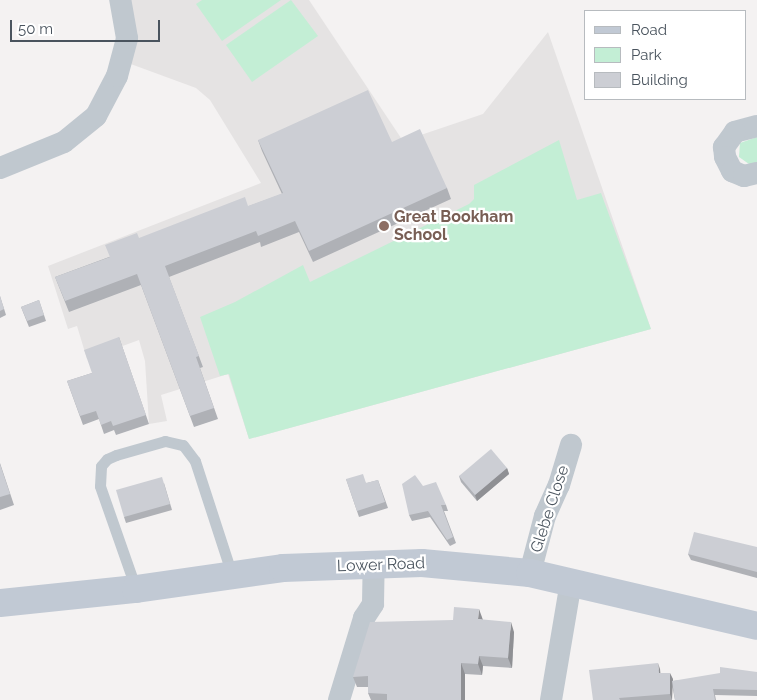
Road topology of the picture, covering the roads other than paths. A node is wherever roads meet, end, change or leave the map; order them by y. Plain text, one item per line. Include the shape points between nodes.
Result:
1 (120, 0) edge
2 (757, 126) edge
3 (0, 168) edge
4 (757, 173) edge
5 (571, 445) dead end
6 (374, 565) junction
7 (530, 573) junction
8 (232, 576) junction
9 (572, 582) junction
10 (136, 589) junction
11 (0, 603) edge
12 (757, 626) edge
13 (339, 700) edge
14 (551, 700) edge

1 - 3 street via 127,38 117,76 96,116 64,142
2 - 4 street via 735,132 724,147 732,171 744,176
5 - 7 street, Glebe Close
6 - 7 street, Lower Road via 463,565
6 - 8 street, Lower Road via 283,568
6 - 13 street via 373,604 364,618
7 - 9 street, Lower Road
8 - 10 street, Lower Road
8 - 10 lane via 196,461 183,445 165,441 116,455 101,466 100,486
9 - 12 street, Lower Road
9 - 14 street
10 - 11 street, Lower Road

